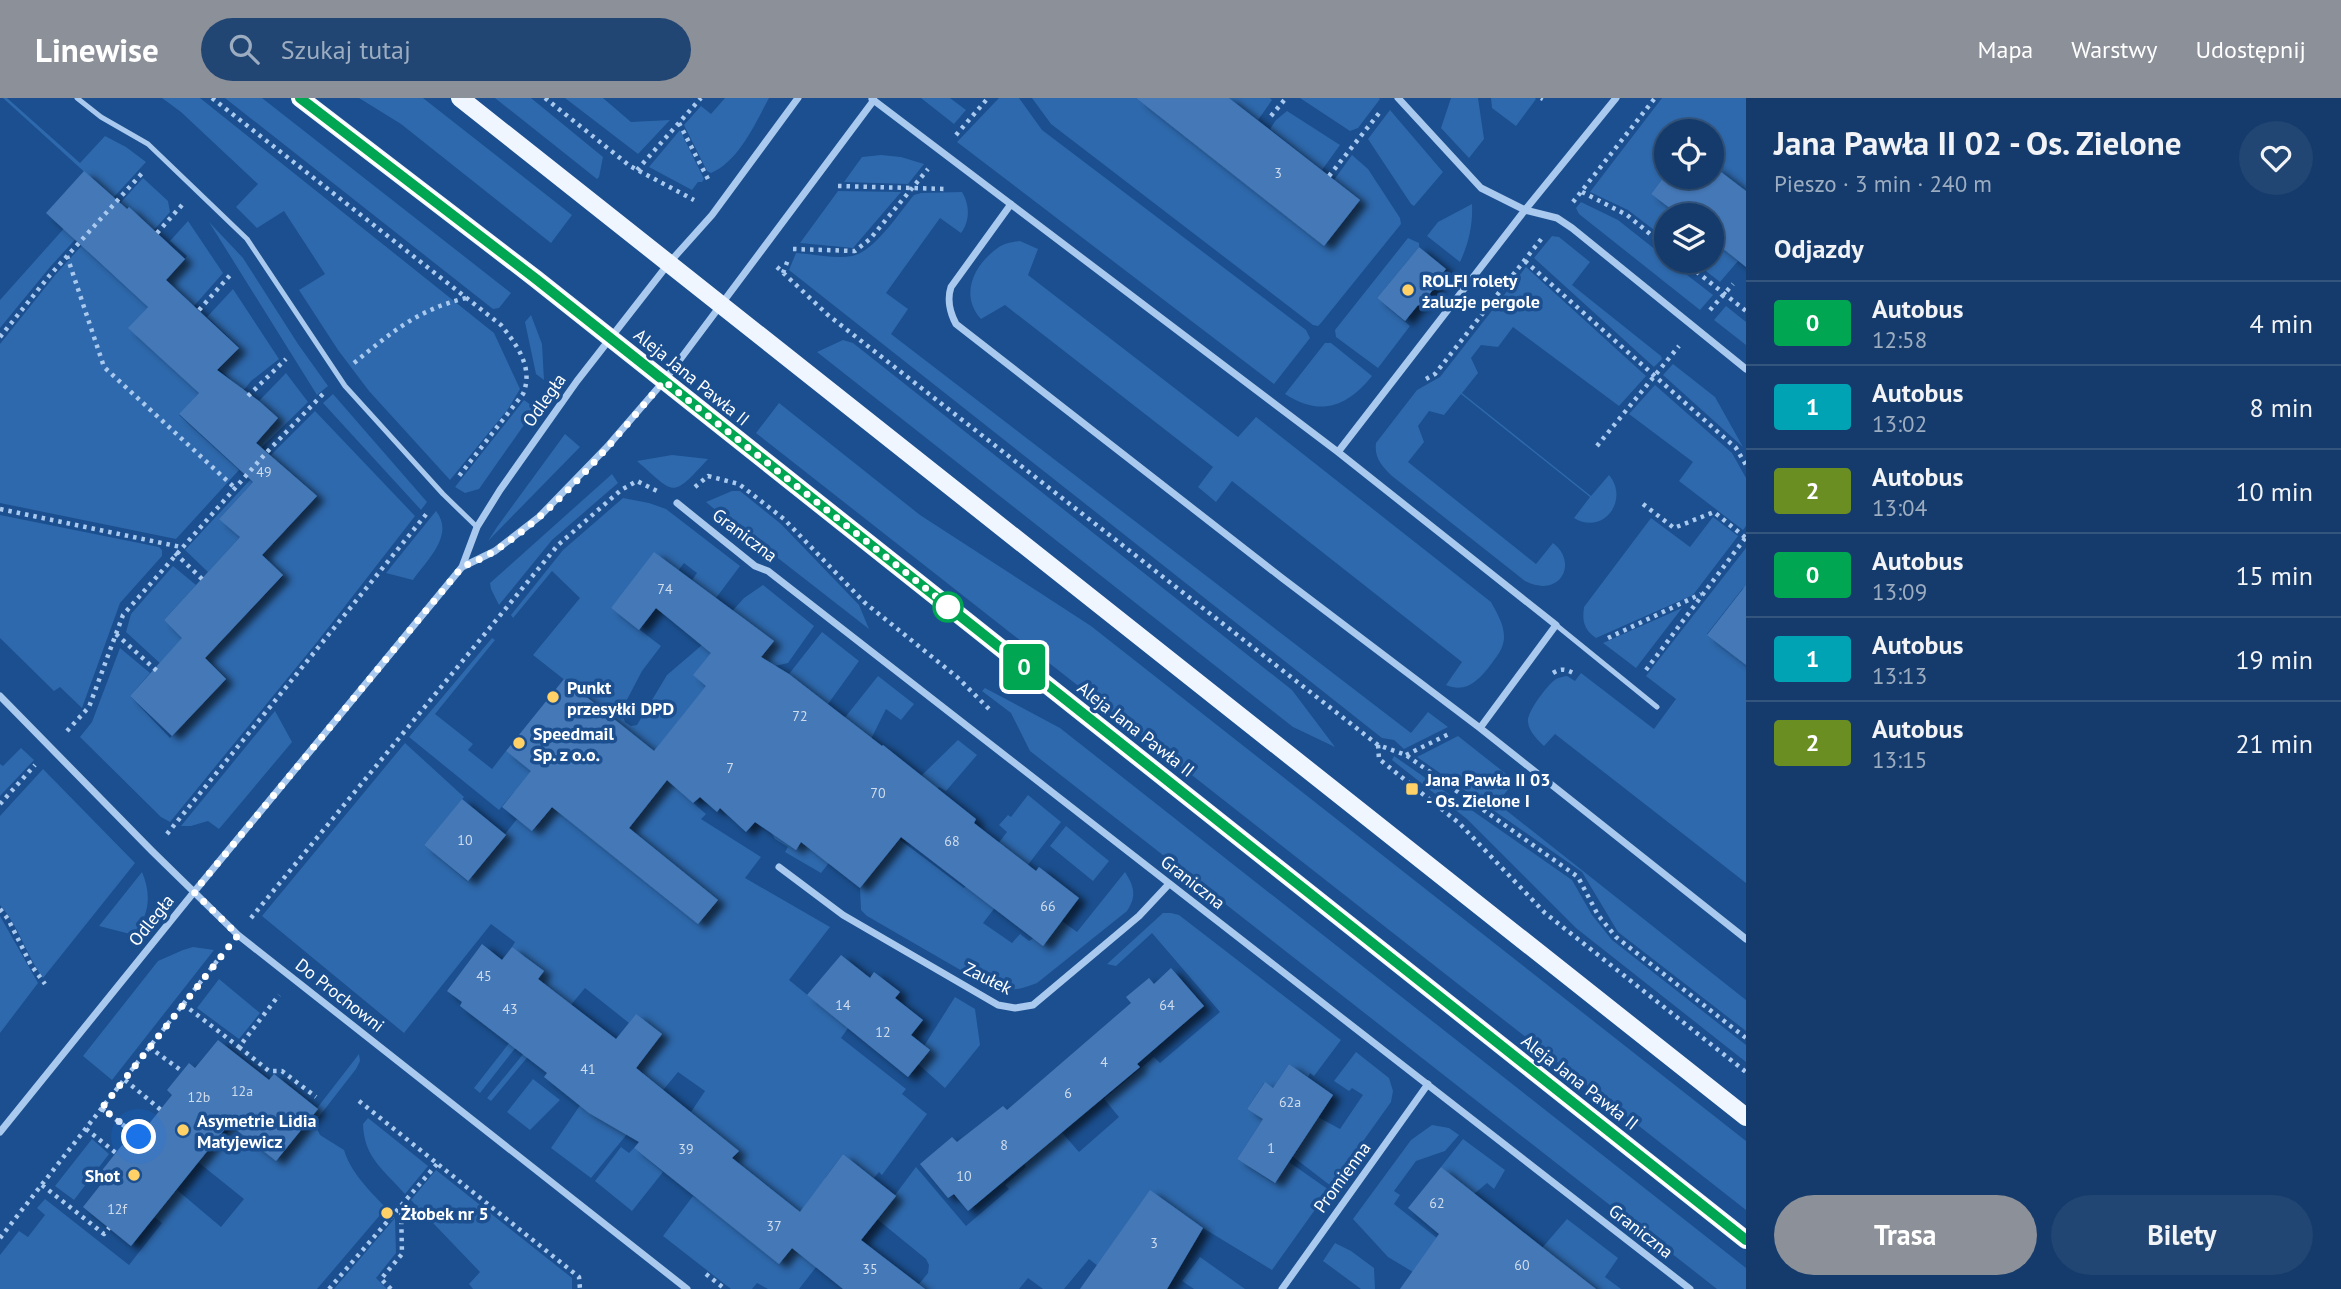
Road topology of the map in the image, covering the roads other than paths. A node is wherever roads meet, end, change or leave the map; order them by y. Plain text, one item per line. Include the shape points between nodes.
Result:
1 (77, 98) edge
2 (300, 98) edge
3 (460, 98) edge
4 (798, 98) edge
5 (1398, 98) edge
6 (1616, 98) edge
7 (873, 99) edge
8 (1011, 204) junction
9 (1525, 210) junction
10 (669, 263) junction
11 (722, 303) junction
12 (610, 337) junction
13 (1746, 369) edge
14 (664, 381) junction
15 (1338, 452) junction
16 (677, 503) road end
17 (477, 527) junction
18 (462, 567) junction
19 (1556, 625) junction
20 (0, 696) edge
21 (1657, 707) dead end
22 (1477, 725) junction
23 (779, 867) dead end
24 (1169, 884) junction
25 (194, 892) junction
26 (1746, 939) edge
27 (1428, 1084) junction
28 (1746, 1117) edge
29 (0, 1132) edge
30 (1746, 1240) edge
31 (687, 1289) edge
32 (1282, 1289) edge
33 (1690, 1289) edge

1 - 17 lane via 148,144 247,239 345,386
2 - 12 main road, Aleja Jana Pawła II
3 - 10 main road
4 - 10 street, Odległa via 712,215
5 - 9 street via 1481,188
6 - 9 street
7 - 8 street
7 - 11 street, Odległa
8 - 15 street
8 - 22 street via 951,287 948,294 956,324
9 - 13 street via 1557,218 1573,228
9 - 15 street
10 - 11 main road
10 - 12 street, Odległa
11 - 14 street, Odległa
11 - 28 main road
12 - 14 main road, Aleja Jana Pawła II
12 - 17 street, Odległa
14 - 18 street, Odległa via 539,517 495,551
14 - 30 main road, Aleja Jana Pawła II
15 - 19 street
16 - 24 street, Graniczna
17 - 18 street, Odległa
18 - 25 street, Odległa
19 - 21 lane
19 - 22 street
20 - 25 street, Do Prochowni
22 - 26 street
23 - 24 street, Zaułek via 843,915 998,1005 1014,1008 1034,1005 1139,916
24 - 27 street, Graniczna
25 - 29 street, Odległa
25 - 31 street, Do Prochowni via 238,935
27 - 32 street, Promienna
27 - 33 street, Graniczna

